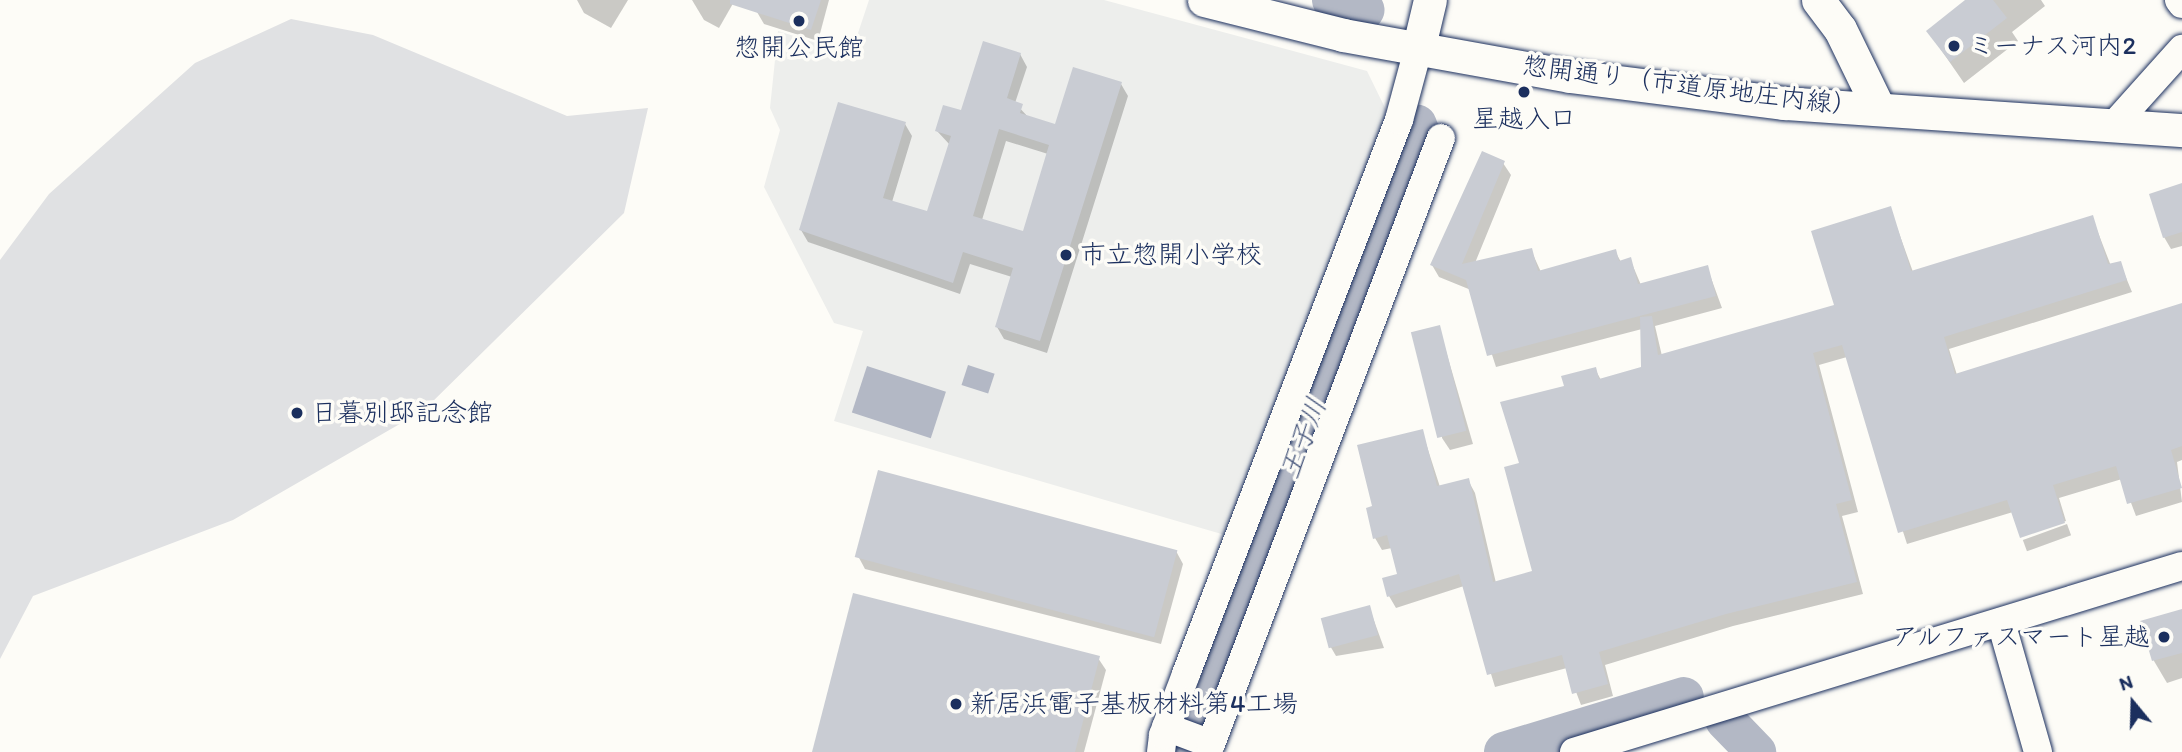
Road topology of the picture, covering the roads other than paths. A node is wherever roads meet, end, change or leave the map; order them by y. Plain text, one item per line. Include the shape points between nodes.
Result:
1 (1204, 0) edge
2 (1430, 0) edge
3 (1818, 0) edge
4 (2179, 0) edge
5 (2182, 4) edge
6 (1419, 46) junction
7 (2182, 49) edge
8 (1879, 109) junction
9 (2112, 127) junction
10 (2182, 130) edge
11 (1441, 138) dead end
12 (2182, 566) edge
13 (2001, 622) junction
14 (1165, 736) edge
15 (1574, 752) edge
16 (2038, 752) edge

1 - 6 street, 惣開通り（市道原地庄内線） via 1343,35
2 - 6 street
3 - 8 street via 1840,29
4 - 5 street
6 - 8 street, 惣開通り（市道原地庄内線） via 1570,76 1784,103
6 - 14 street via 1399,120
7 - 9 street
8 - 9 street, 惣開通り（市道原地庄内線）
9 - 10 street, 惣開通り（市道原地庄内線）
11 - 14 street via 1211,744
12 - 13 street
13 - 15 street
13 - 16 street

